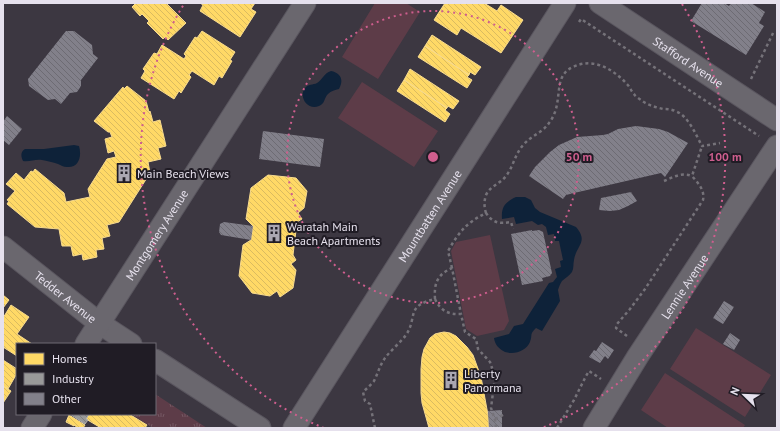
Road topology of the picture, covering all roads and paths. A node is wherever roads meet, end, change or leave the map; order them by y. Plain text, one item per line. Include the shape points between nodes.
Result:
1 (305, 3) edge
2 (565, 3) edge
3 (600, 3) edge
4 (576, 26) dead end
5 (774, 31) dead end
6 (742, 96) junction
7 (777, 120) edge
8 (755, 142) dead end
9 (720, 143) dead end
10 (702, 146) junction
11 (777, 146) edge
12 (692, 176) junction
13 (664, 181) dead end
14 (486, 213) junction
15 (513, 228) dead end
16 (3, 247) edge
17 (452, 268) junction
18 (435, 299) junction
19 (461, 314) junction
20 (99, 323) junction
21 (626, 342) dead end
22 (87, 343) edge
23 (129, 343) edge
24 (156, 361) edge
25 (603, 380) dead end
26 (505, 414) dead end
27 (40, 415) edge
28 (495, 420) junction
29 (32, 428) edge
30 (260, 428) edge
31 (294, 428) edge
32 (375, 428) edge
33 (496, 428) edge
34 (557, 428) edge
35 (594, 428) edge

1 - 20 street, Montgomery Avenue
2 - 31 street, Mountbatten Avenue
3 - 6 street, Stafford Avenue
4 - 8 path via 581,19 759,136
5 - 6 path
6 - 7 street, Stafford Avenue
9 - 10 path
10 - 12 path
10 - 14 path via 692,127 680,113 651,106 634,94 628,85 607,68 583,63 572,67 564,75 559,86 556,109 545,129 526,142 505,177 489,190 484,207
11 - 35 street, Lennie Avenue via 638,356
12 - 13 path via 681,175
12 - 21 path via 703,191 703,200 645,289 617,324 616,328 630,337
14 - 15 path via 499,223 511,222
14 - 17 path via 468,223 454,240 448,251
16 - 20 street, Tedder Avenue
17 - 18 path via 440,275 435,287
17 - 19 path
18 - 19 path via 442,309
18 - 32 path via 421,304 414,310 406,334 385,358 375,380 363,392 370,404
19 - 28 path via 465,332 476,339 478,349 490,362 495,377 491,408
20 - 22 street, Montgomery Avenue
20 - 23 street, Tedder Avenue
24 - 30 street
25 - 34 path via 589,372
26 - 28 path
27 - 29 street
28 - 33 path

